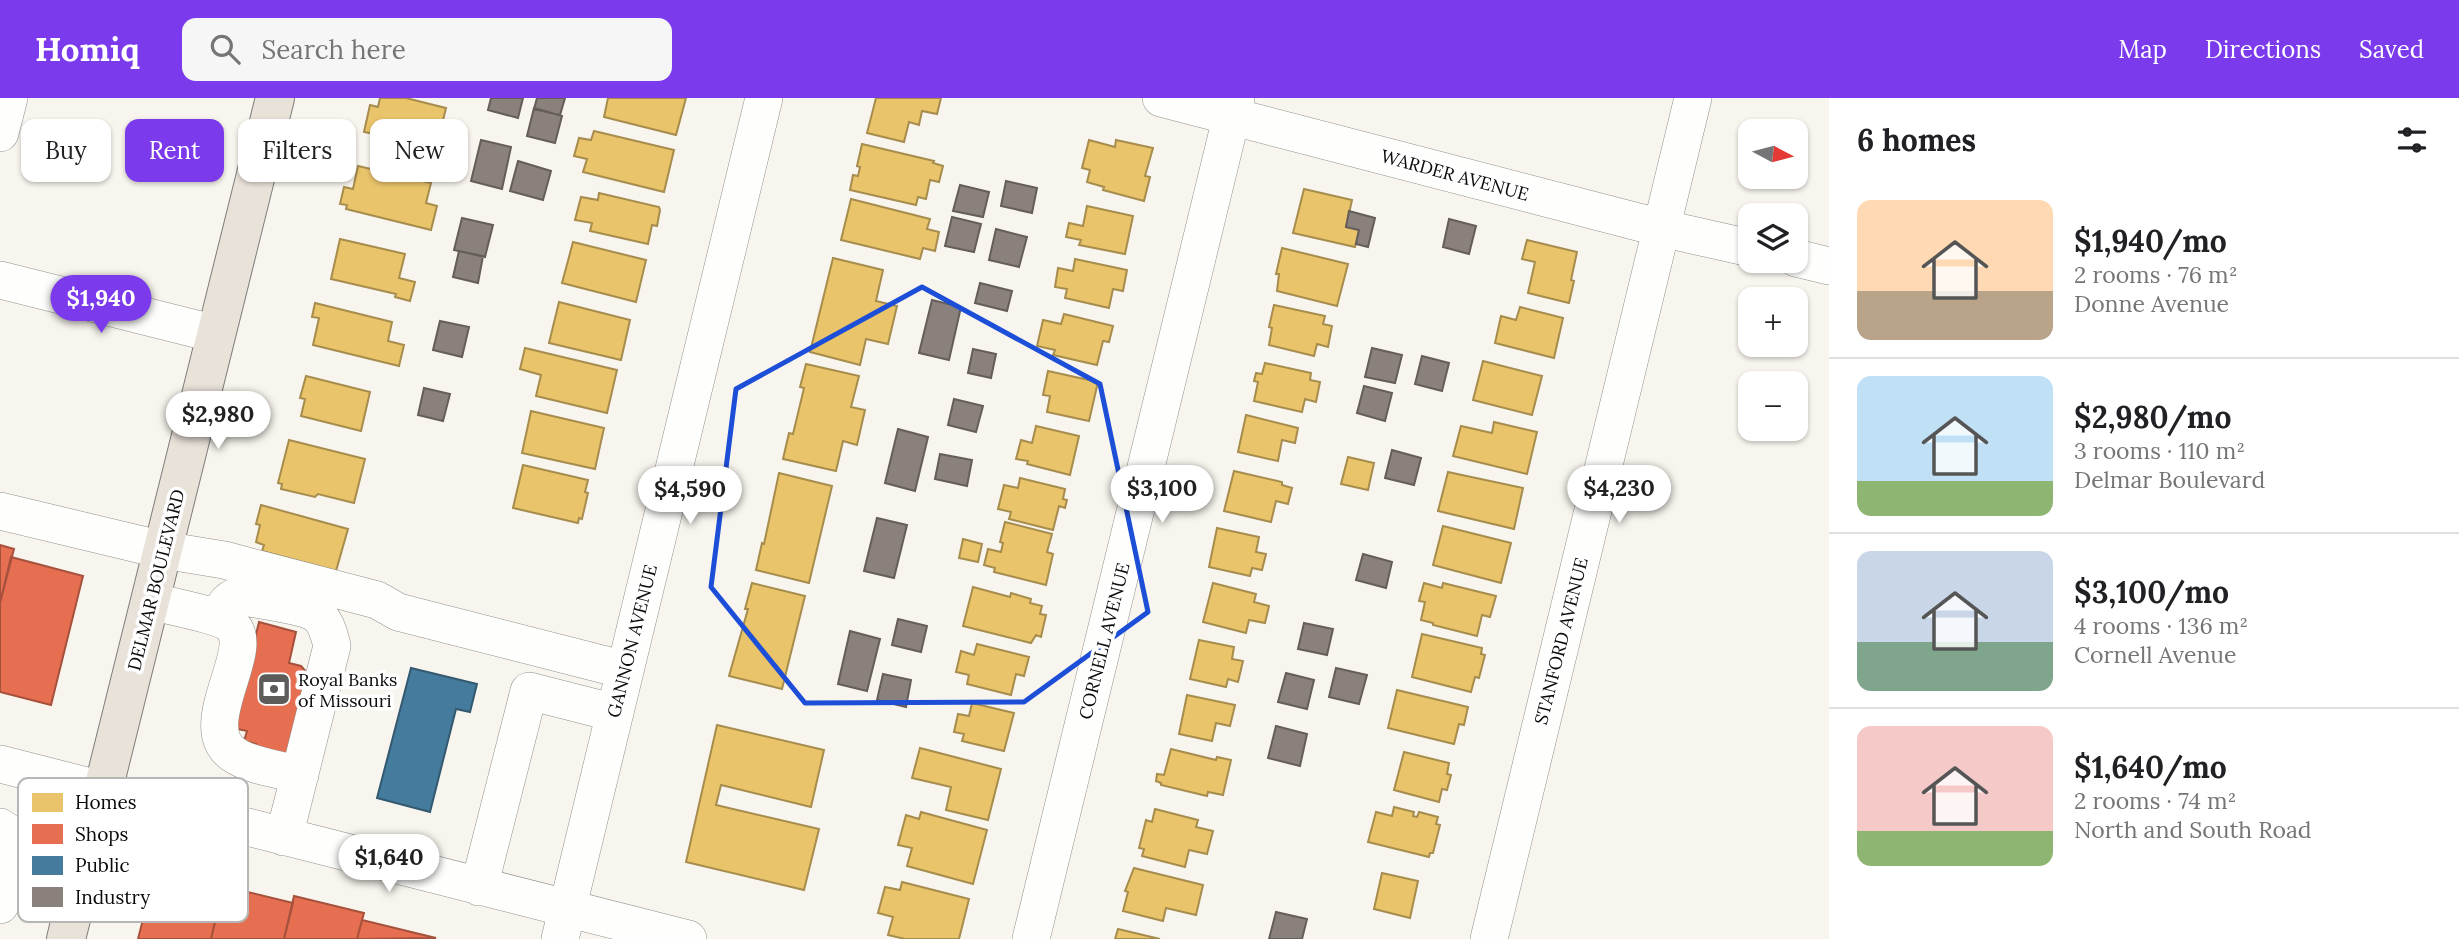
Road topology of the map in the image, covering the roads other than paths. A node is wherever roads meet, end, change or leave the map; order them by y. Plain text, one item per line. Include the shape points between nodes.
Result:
1 (9, 98) edge
2 (275, 98) edge
3 (764, 98) edge
4 (1161, 98) edge
5 (1693, 98) edge
6 (1233, 107) edge
7 (0, 133) edge
8 (1661, 228) junction
9 (1738, 245) edge
10 (1808, 261) edge
11 (1829, 265) edge
12 (0, 280) edge
13 (216, 334) junction
14 (0, 511) edge
15 (163, 550) junction
16 (150, 601) junction
17 (218, 618) junction
18 (625, 670) junction
19 (615, 713) junction
20 (0, 764) edge
21 (300, 775) junction
22 (54, 778) edge
23 (107, 778) edge
24 (0, 827) edge
25 (248, 828) edge
26 (284, 837) junction
27 (479, 887) junction
28 (0, 905) edge
29 (70, 922) edge
30 (564, 924) edge
31 (66, 939) edge
32 (688, 939) edge
33 (1031, 939) edge
34 (1489, 939) edge

1 - 7 street
2 - 13 main road, DELMAR BOULEVARD
3 - 18 street, GANNON AVENUE
4 - 6 street, WARDER AVENUE
5 - 8 street, STANFORD AVENUE
6 - 8 street, WARDER AVENUE
6 - 33 street, CORNELL AVENUE
8 - 9 street, WARDER AVENUE
8 - 34 street, STANFORD AVENUE
10 - 11 street
12 - 13 street
13 - 15 main road, DELMAR BOULEVARD
14 - 15 street
15 - 16 main road, DELMAR BOULEVARD
15 - 18 street via 224,560 377,600 398,612
16 - 17 street
16 - 23 main road, DELMAR BOULEVARD
17 - 21 street via 237,635 219,720 220,738 238,758
17 - 21 street via 226,602 241,596 313,612 323,620 331,646
18 - 19 street, GANNON AVENUE
19 - 27 street via 529,691
19 - 30 street, GANNON AVENUE
20 - 22 street
21 - 26 street
24 - 28 street via 9,832 15,847
25 - 26 street
26 - 27 street
27 - 30 street
29 - 31 main road, DELMAR BOULEVARD
30 - 32 street

